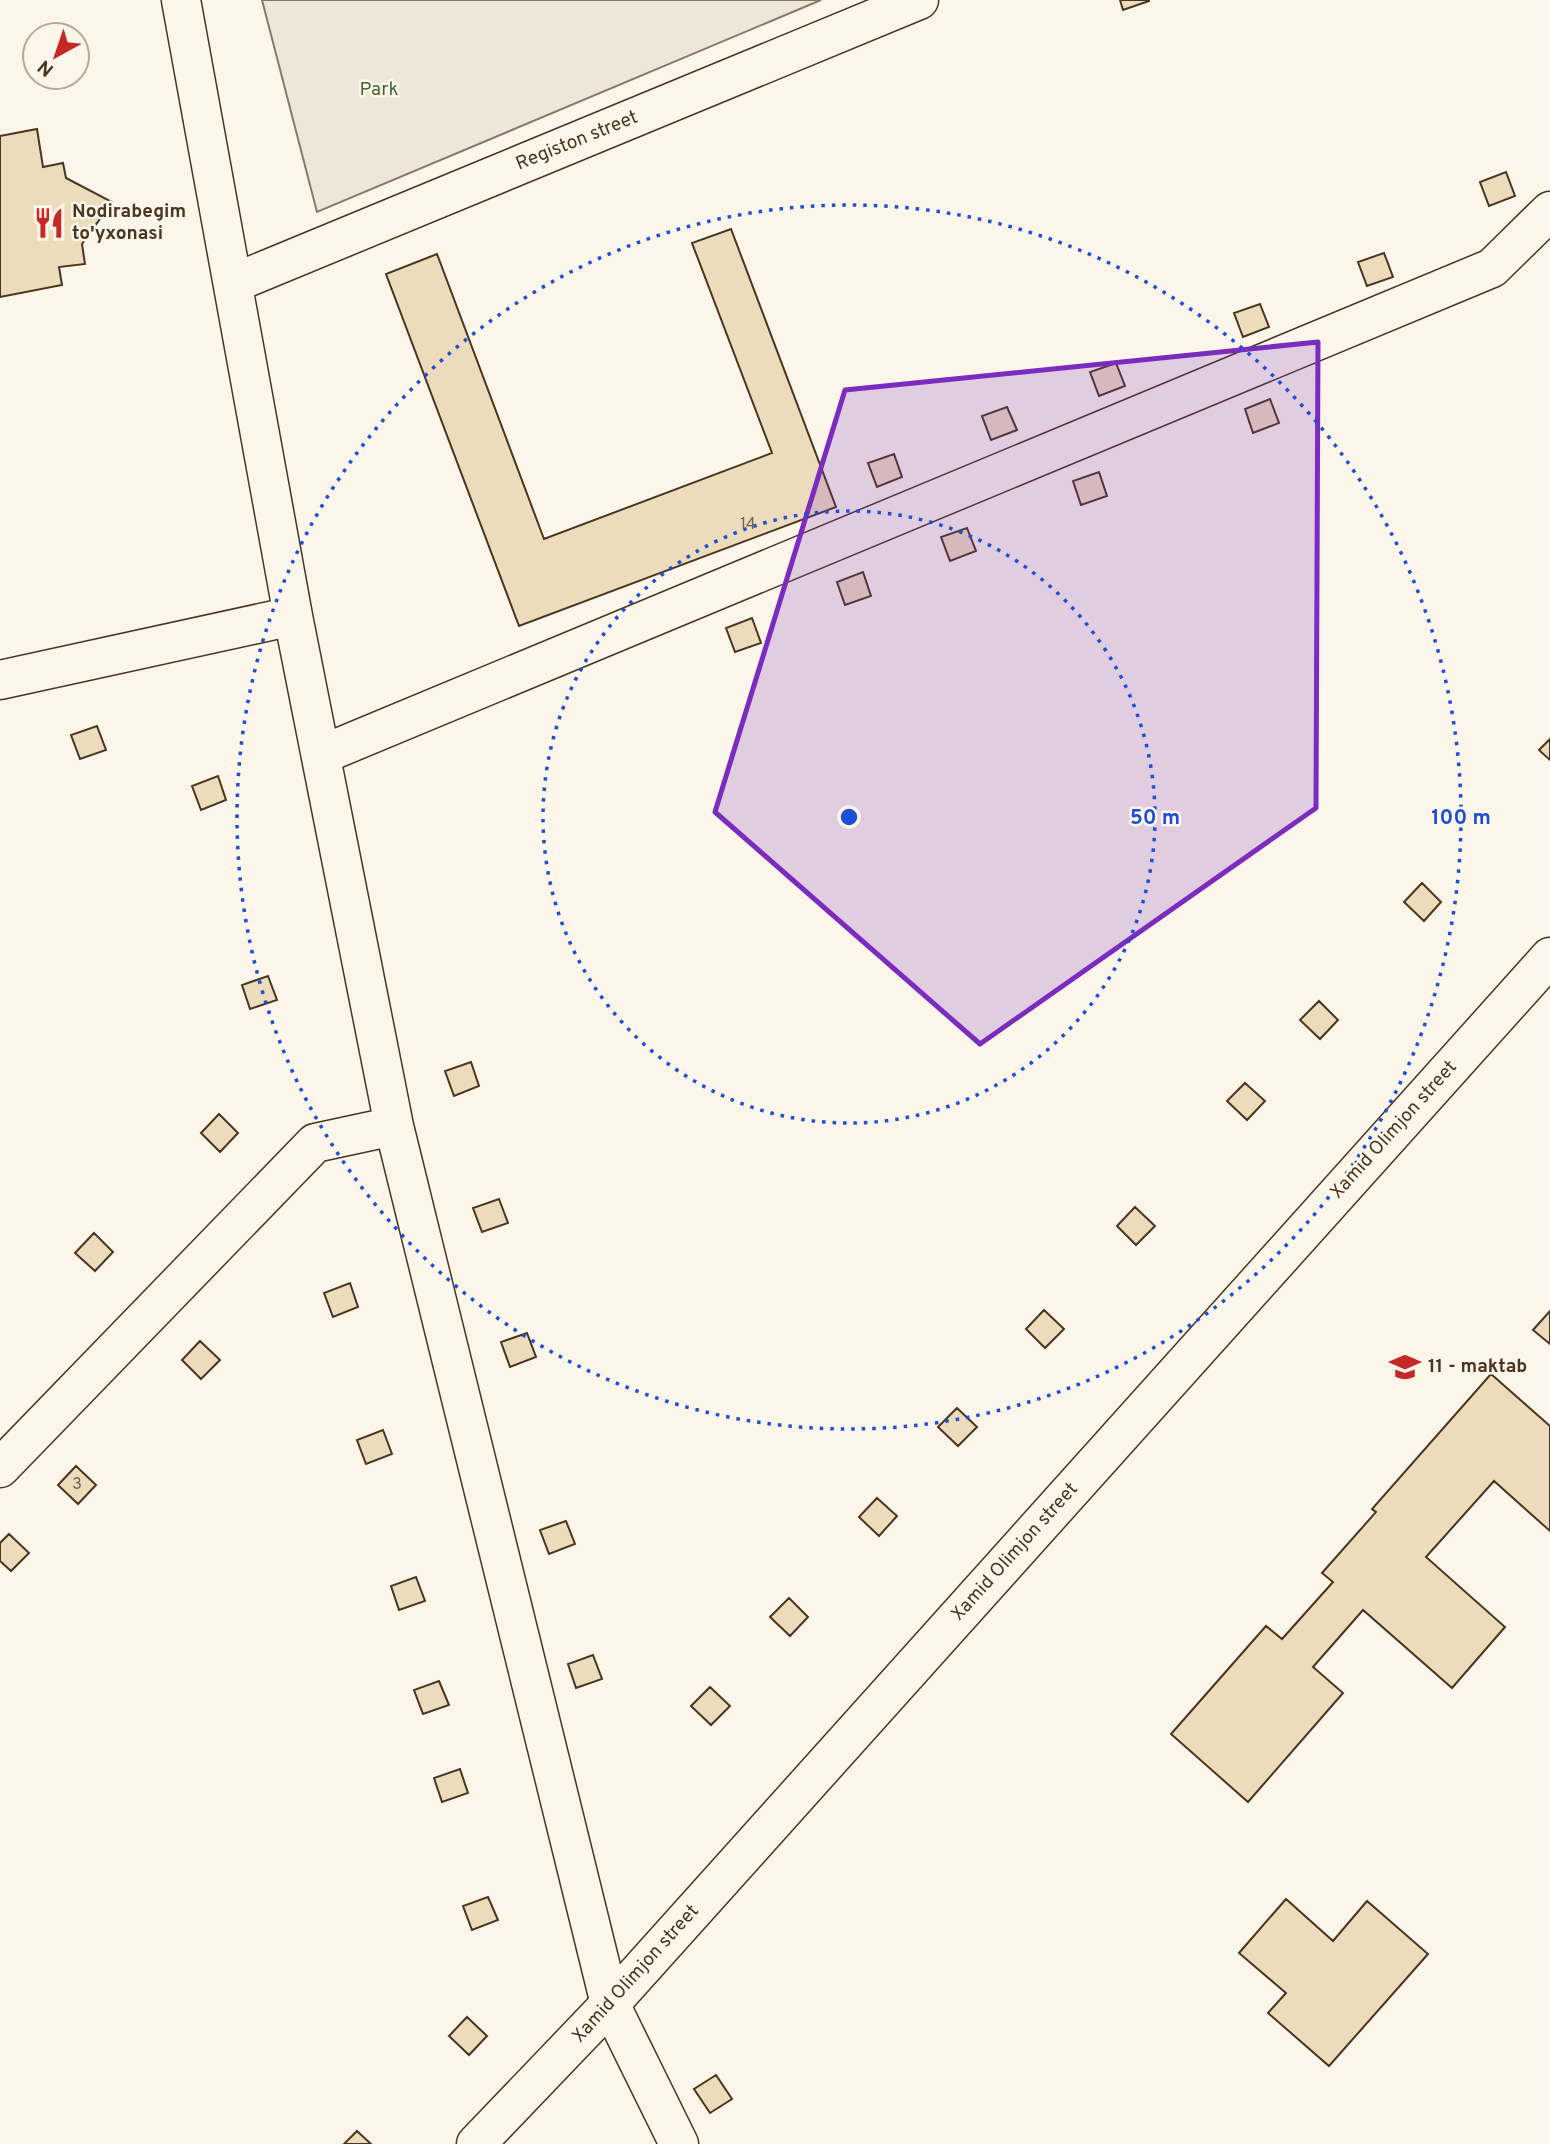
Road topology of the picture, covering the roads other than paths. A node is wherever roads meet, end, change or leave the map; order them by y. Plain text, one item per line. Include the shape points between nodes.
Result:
1 (181, 0) edge
2 (919, 0) edge
3 (1550, 211) edge
4 (234, 283) junction
5 (293, 616) junction
6 (0, 680) edge
7 (321, 755) junction
8 (1550, 957) edge
9 (394, 1126) junction
10 (0, 1468) edge
11 (610, 2004) junction
12 (476, 2144) edge
13 (679, 2144) edge

1 - 4 street
2 - 4 street, Registon street
3 - 7 street via 1492,268
4 - 5 street
5 - 6 street
5 - 7 street
7 - 9 street
8 - 11 street, Xamid Olimjon street
9 - 10 street via 316,1143
9 - 11 street
11 - 12 street, Xamid Olimjon street
11 - 13 street

